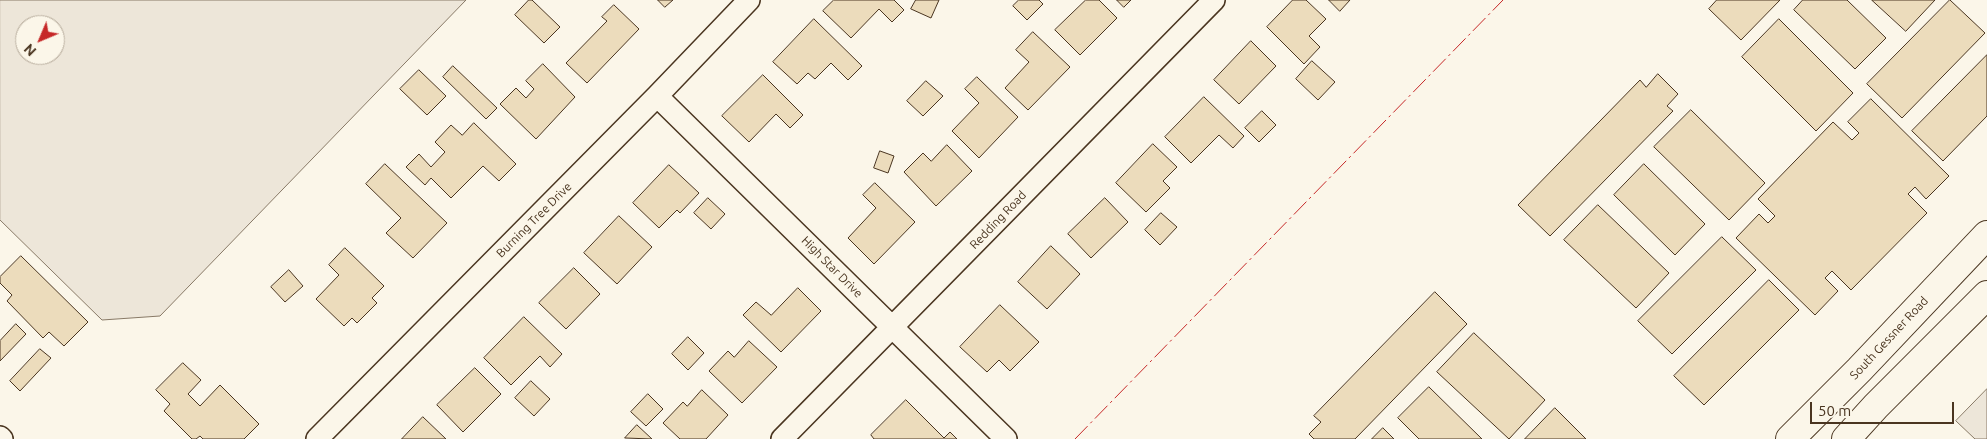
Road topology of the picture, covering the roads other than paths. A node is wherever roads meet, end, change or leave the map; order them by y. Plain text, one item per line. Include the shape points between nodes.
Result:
1 (749, 0) edge
2 (1214, 0) edge
3 (658, 96) junction
4 (1987, 235) edge
5 (1944, 280) junction
6 (1980, 303) edge
7 (892, 327) junction
8 (317, 439) edge
9 (782, 439) edge
10 (1006, 439) edge
11 (1790, 439) edge
12 (1846, 439) edge

1 - 3 street, Burning Tree Drive
2 - 7 street, Redding Road
3 - 7 street, High Star Drive
3 - 8 street, Burning Tree Drive
4 - 5 main road, South Gessner Road
5 - 6 main road
5 - 11 main road, South Gessner Road
6 - 12 main road
7 - 9 street, Redding Road
7 - 10 street, High Star Drive

